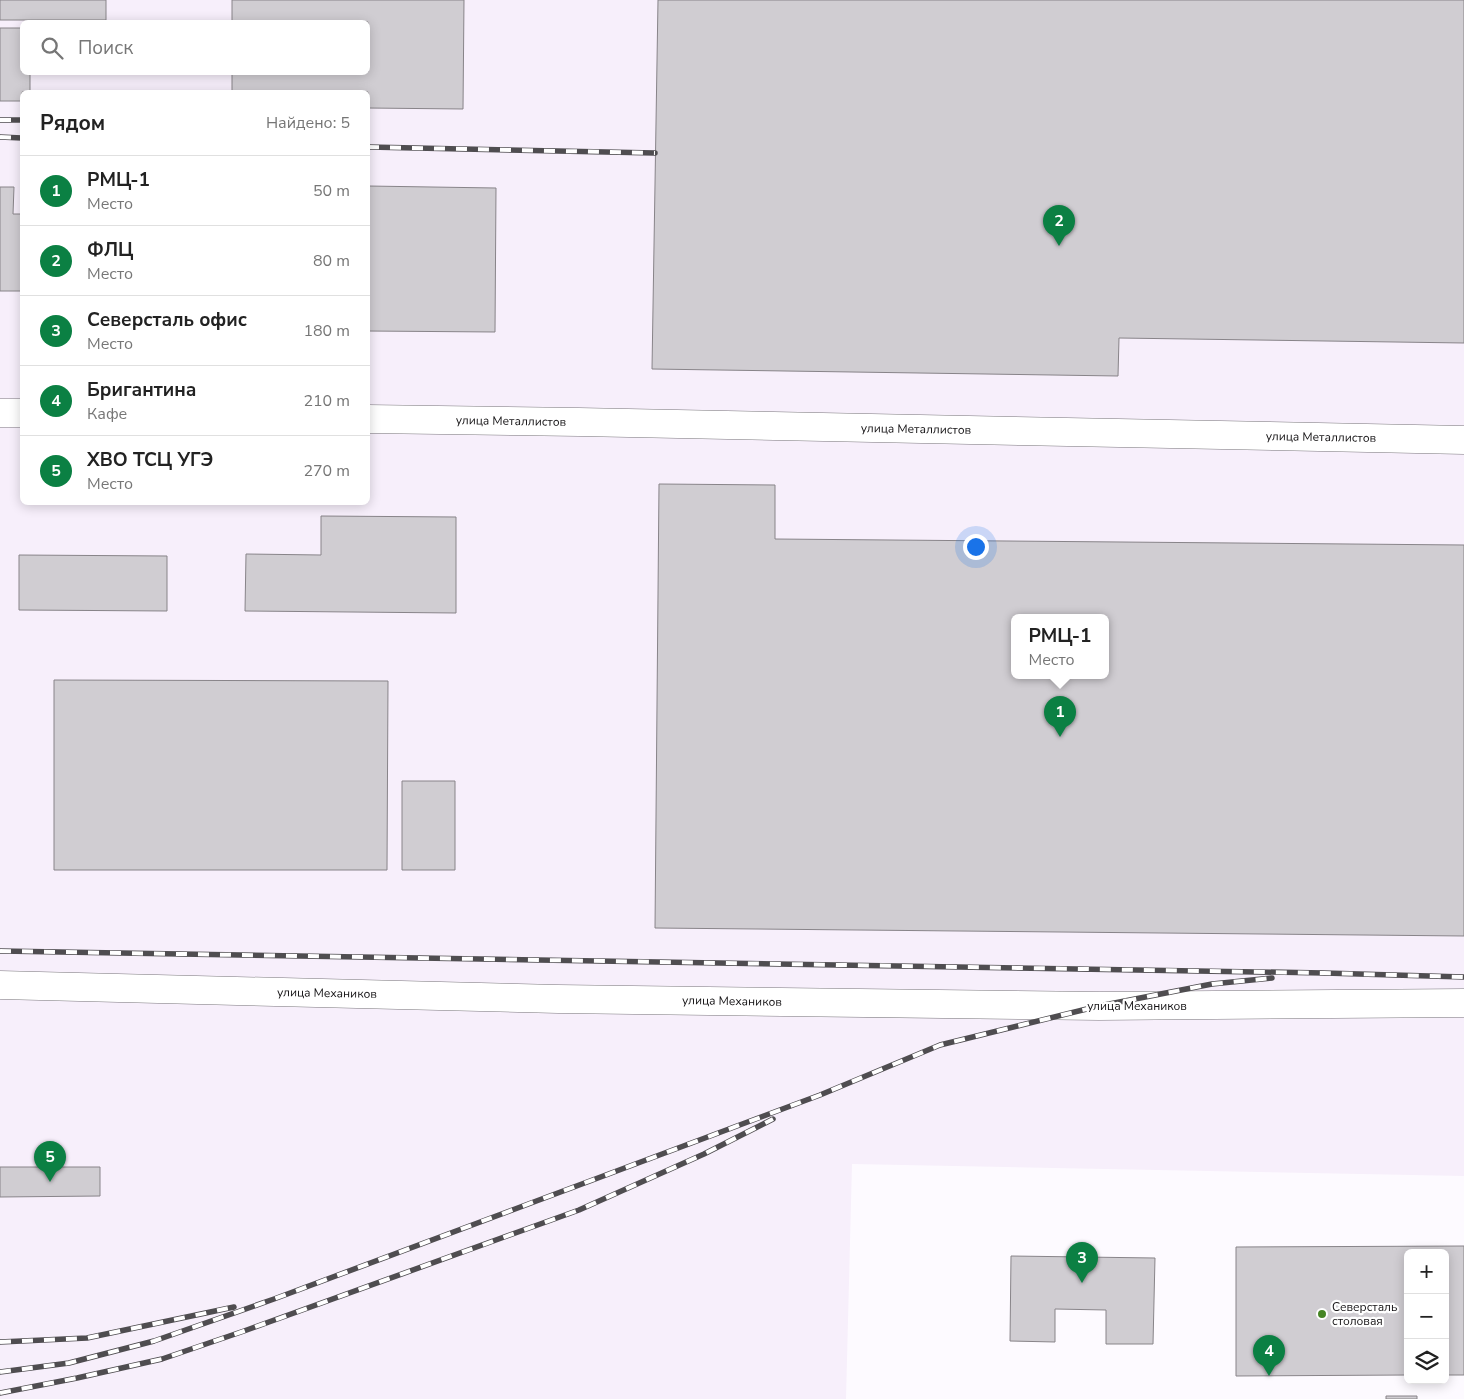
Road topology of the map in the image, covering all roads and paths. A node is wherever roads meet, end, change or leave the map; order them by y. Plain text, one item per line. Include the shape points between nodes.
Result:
1 (0, 413) edge
2 (20, 414) edge
3 (370, 418) edge
4 (1464, 440) edge
5 (0, 985) edge
6 (1464, 1003) edge

1 - 2 street
3 - 4 street, улица Металлистов
5 - 6 street, улица Механиков via 568,999 1099,1006

